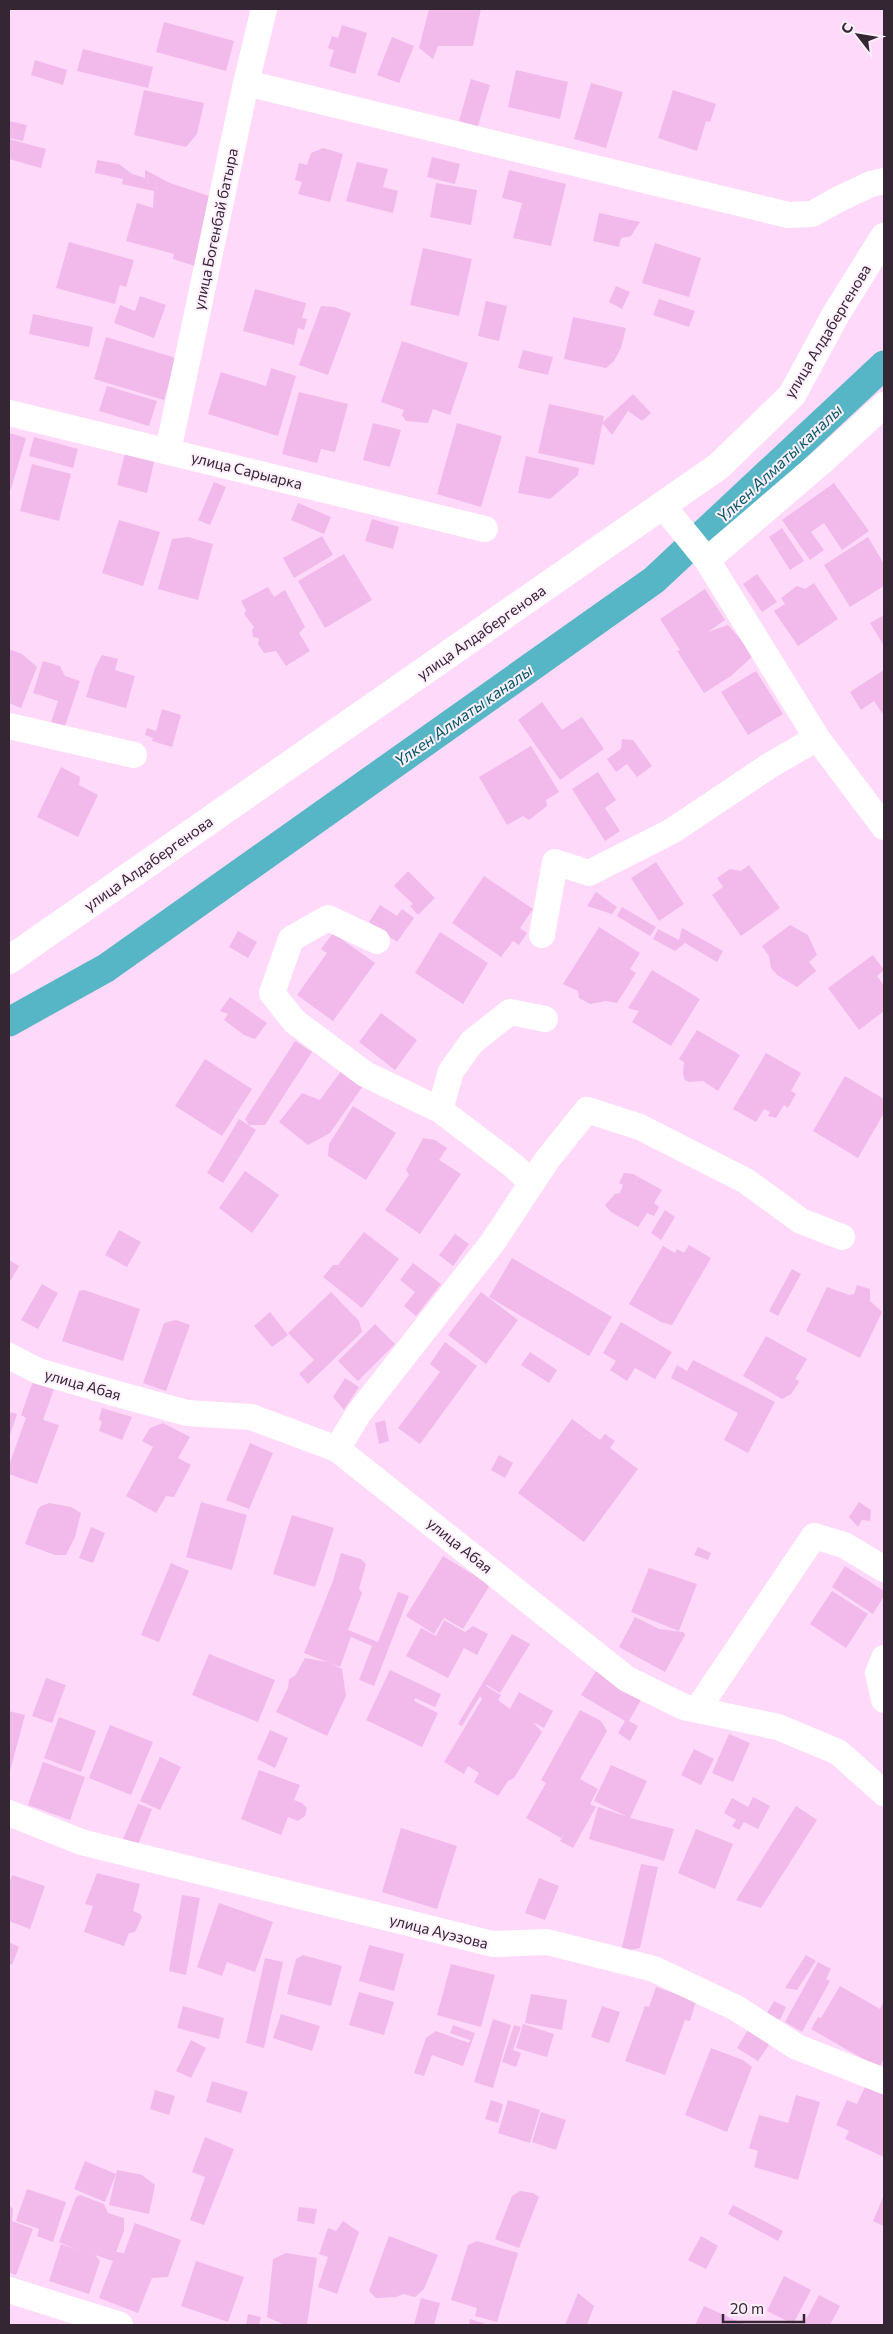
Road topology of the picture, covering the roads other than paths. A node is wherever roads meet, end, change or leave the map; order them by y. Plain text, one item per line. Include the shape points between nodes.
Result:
1 (264, 9) edge
2 (246, 83) junction
3 (884, 181) edge
4 (884, 237) edge
5 (884, 404) edge
6 (9, 413) edge
7 (168, 451) junction
8 (662, 506) junction
9 (485, 529) dead end
10 (707, 560) junction
11 (9, 726) edge
12 (817, 738) junction
13 (134, 755) dead end
14 (884, 827) edge
15 (542, 935) dead end
16 (377, 941) dead end
17 (9, 960) edge
18 (545, 1019) dead end
19 (440, 1110) junction
20 (532, 1183) junction
21 (842, 1238) dead end
22 (9, 1356) edge
23 (337, 1449) junction
24 (884, 1569) edge
25 (884, 1658) edge
26 (884, 1700) edge
27 (697, 1710) junction
28 (884, 1793) edge
29 (9, 1813) edge
30 (884, 2081) edge
31 (9, 2290) edge
32 (120, 2325) edge

1 - 2 street, улица Богенбай батыра
2 - 3 street via 788,215 812,214 871,184
2 - 7 street, улица Богенбай батыра
4 - 8 main road, улица Алдабергенова via 792,394 720,466
5 - 10 street via 826,459
6 - 7 street, улица Сарыарка
7 - 9 street, улица Сарыарка
8 - 10 street
8 - 17 main road, улица Алдабергенова
10 - 12 street
11 - 13 street
12 - 14 street
12 - 15 street via 768,766 672,831 589,873 554,862
16 - 19 street via 328,918 291,939 272,993 294,1021 365,1074
18 - 19 street via 510,1012 472,1042 451,1071
19 - 20 street
20 - 21 street via 587,1110 640,1127 746,1181 801,1221
20 - 23 street via 493,1242 359,1413
22 - 23 street, улица Абая via 38,1371 114,1394 187,1413 251,1417
23 - 27 street, улица Абая via 627,1679 684,1707
24 - 27 street via 844,1545 814,1536
25 - 26 street via 878,1673
27 - 28 street, улица Абая via 778,1727 838,1752
29 - 30 street, улица Ауэзова via 81,1842 493,1944 547,1942 654,1968 736,2008 797,2047
31 - 32 street

